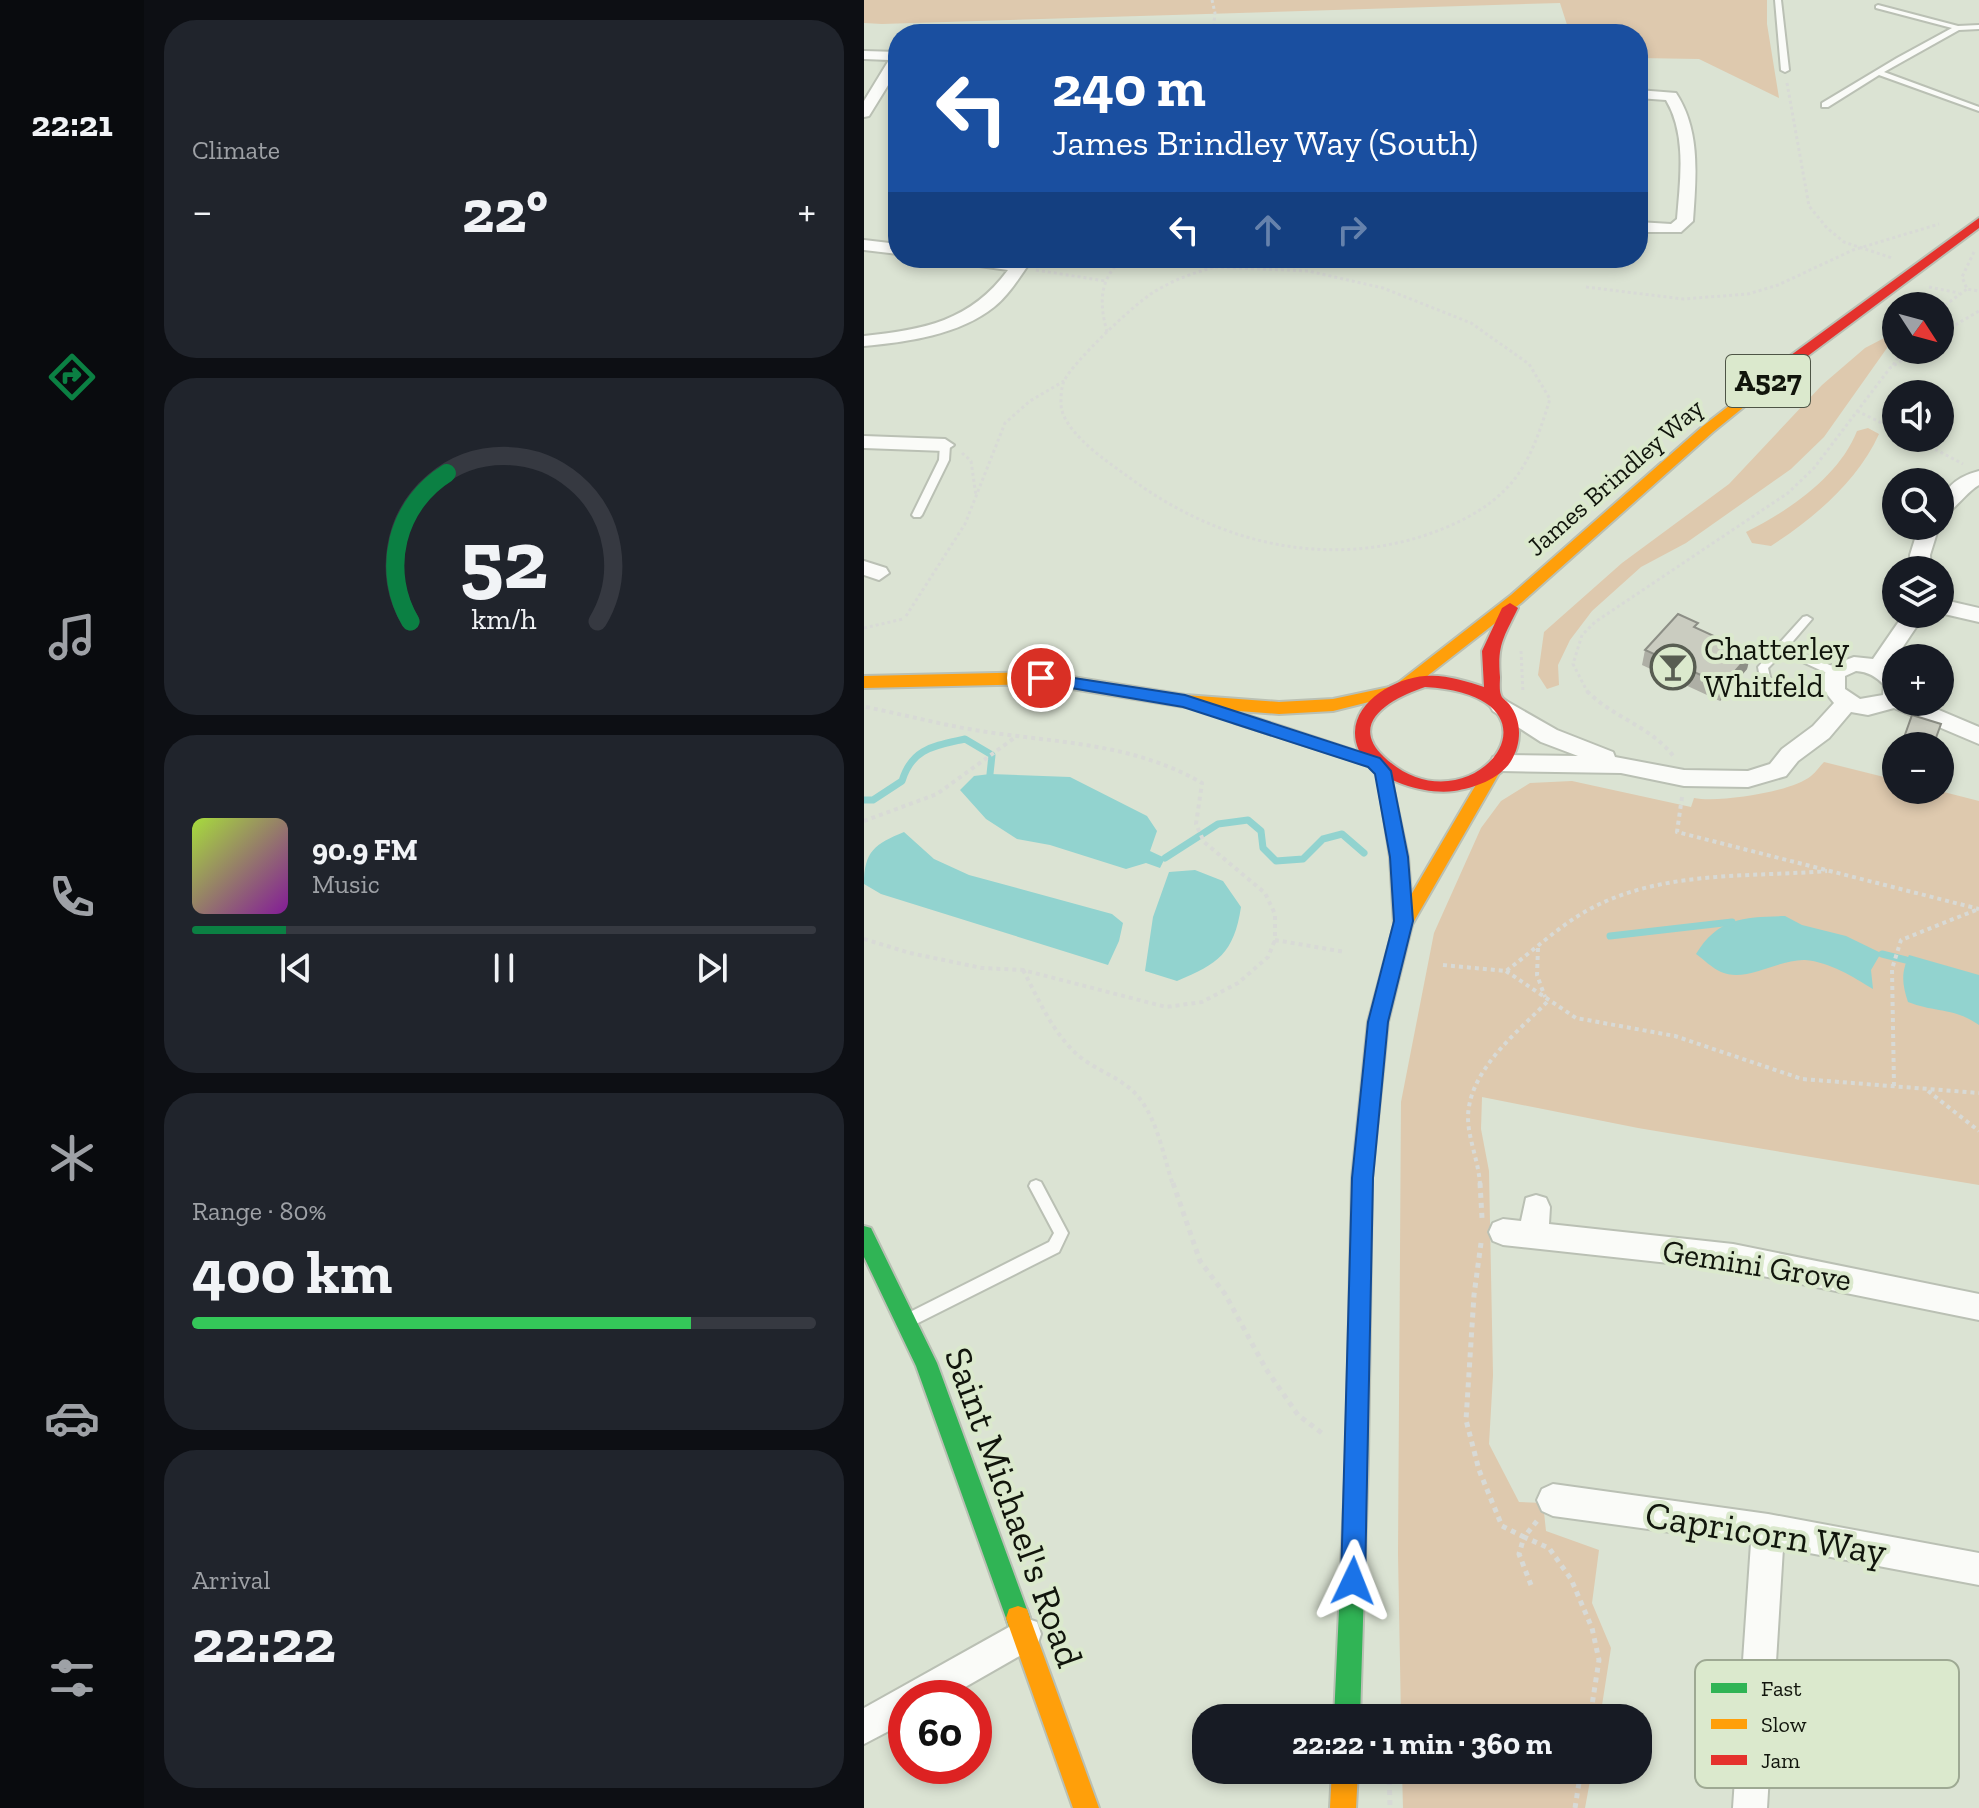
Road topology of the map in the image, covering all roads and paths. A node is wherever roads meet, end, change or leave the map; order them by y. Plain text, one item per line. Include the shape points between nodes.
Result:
1 (1212, 0) edge
2 (1778, 0) edge
3 (1878, 7) dead end
4 (1214, 24) edge
5 (1979, 27) edge
6 (1958, 28) junction
7 (864, 55) edge
8 (888, 56) edge
9 (1785, 70) joint
10 (1878, 72) junction
11 (888, 73) edge
12 (1648, 95) edge
13 (1825, 105) dead end
14 (1979, 109) edge
15 (864, 113) edge
16 (1979, 222) edge
17 (1940, 224) dead end
18 (1648, 228) edge
19 (1979, 243) edge
20 (864, 245) edge
21 (888, 248) edge
22 (1853, 250) junction
23 (1902, 261) dead end
24 (1016, 268) edge
25 (1048, 268) edge
26 (1115, 268) edge
27 (1211, 268) edge
28 (1238, 268) edge
29 (1105, 281) junction
30 (1586, 287) dead end
31 (1929, 287) dead end
32 (1967, 289) junction
33 (1979, 291) edge
34 (1959, 293) junction
35 (1954, 297) edge
36 (1979, 311) edge
37 (1954, 326) edge
38 (1107, 332) junction
39 (864, 341) edge
40 (1893, 364) edge
41 (1896, 364) edge
42 (1890, 368) junction
43 (1064, 381) junction
44 (1857, 411) junction
45 (1882, 423) edge
46 (864, 442) edge
47 (945, 445) junction
48 (1938, 452) edge
49 (1973, 472) edge
50 (1954, 494) edge
51 (976, 496) junction
52 (917, 515) dead end
53 (1516, 599) junction
54 (1954, 609) edge
55 (1979, 615) edge
56 (1807, 619) dead end
57 (864, 628) edge
58 (1905, 628) edge
59 (1522, 642) dead end
60 (1781, 648) junction
61 (1878, 668) junction
62 (1882, 670) edge
63 (1835, 672) junction
64 (864, 682) edge
65 (1396, 689) junction
66 (1776, 689) dead end
67 (1524, 699) dead end
68 (1185, 701) junction
69 (1497, 702) junction
70 (1847, 702) junction
71 (1882, 705) edge
72 (864, 707) edge
73 (1933, 716) edge
74 (1017, 736) junction
75 (1979, 736) edge
76 (1664, 762) dead end
77 (1621, 765) junction
78 (1497, 766) junction
79 (1378, 767) junction
80 (1670, 795) dead end
81 (864, 821) edge
82 (1834, 871) junction
83 (1979, 909) edge
84 (1404, 921) junction
85 (864, 939) edge
86 (1275, 940) junction
87 (1538, 948) junction
88 (1345, 952) dead end
89 (1443, 965) dead end
90 (1023, 970) junction
91 (1506, 971) junction
92 (1547, 998) junction
93 (1894, 1086) junction
94 (1927, 1090) junction
95 (1979, 1093) edge
96 (1979, 1131) edge
97 (1036, 1186) dead end
98 (1503, 1232) dead end
99 (864, 1235) edge
100 (1979, 1307) edge
101 (906, 1321) junction
102 (1357, 1459) junction
103 (1553, 1500) joint
104 (1768, 1530) junction
105 (1524, 1537) junction
106 (1979, 1569) edge
107 (1531, 1585) dead end
108 (1025, 1634) junction
109 (1760, 1660) edge
110 (945, 1680) edge
111 (1348, 1704) edge
112 (1592, 1704) edge
113 (888, 1713) edge
114 (864, 1727) edge
115 (1344, 1784) edge
116 (1389, 1784) edge
117 (1579, 1784) edge
118 (1751, 1788) edge
119 (1086, 1808) edge
120 (1343, 1808) edge
121 (1390, 1808) edge
122 (1575, 1808) edge
123 (1750, 1808) edge

1 - 4 path
2 - 9 lane
3 - 6 lane
5 - 6 lane
6 - 10 lane
7 - 8 street
9 - 22 path via 1809,206
10 - 13 lane
10 - 14 lane
11 - 15 street
12 - 18 street via 1671,96 1678,105 1688,160 1685,221 1675,229
16 - 53 main road, James Brindley Way / A527 via 1708,429
17 - 22 path
19 - 32 path via 1962,277
20 - 21 street
22 - 23 path
22 - 30 path via 1748,294 1683,299
24 - 39 street via 989,303 953,322
25 - 29 path
26 - 29 path
27 - 38 path via 1151,293
28 - 43 path via 1308,271 1383,288 1471,323 1529,364 1550,399 1526,461 1510,484 1442,530 1353,552 1291,549 1186,514 1122,471 1082,439 1062,411
29 - 38 path via 1099,304
31 - 34 path
32 - 33 path
32 - 34 path
34 - 35 path
36 - 37 path
38 - 43 path
40 - 42 path
41 - 42 path
42 - 44 path
43 - 51 path via 1005,423
44 - 45 path
44 - 76 path via 1788,493 1627,599 1582,635 1573,664 1587,692 1639,723 1669,749 1678,765
46 - 47 street
47 - 51 path via 971,461
47 - 52 lane via 944,460
48 - 49 path
49 - 50 street
51 - 57 path via 965,524 904,618
53 - 65 main road, James Brindley Way / A527
53 - 69 main road, James Brindley Way / A527 via 1489,649
54 - 55 street
56 - 60 lane
58 - 61 street
59 - 67 path
60 - 63 lane
60 - 66 lane via 1763,667
61 - 62 street
61 - 63 street via 1854,664
63 - 70 street via 1832,687
64 - 68 main road via 1041,678
65 - 68 main road via 1333,705
65 - 69 main road via 1424,681 1454,682
65 - 79 main road, A527 via 1365,717 1362,735 1367,754
68 - 79 main road
69 - 77 street via 1549,736
69 - 78 main road, A527 via 1510,723 1512,742
70 - 71 street via 1872,708
70 - 77 street via 1778,770 1748,779 1684,778
72 - 74 path
73 - 75 street
74 - 81 path via 948,787
74 - 86 path via 1124,750 1177,767 1202,783 1196,824 1204,842 1265,893 1275,914
77 - 78 street
78 - 79 main road via 1478,779 1437,788 1409,784
78 - 84 main road, A527
79 - 84 main road, A527 via 1399,857
80 - 82 path via 1684,797 1677,832
82 - 83 path
82 - 87 path via 1645,888 1601,904
83 - 93 path via 1901,940 1892,969
84 - 102 main road, A527 via 1378,1022 1362,1178
85 - 90 path via 982,968
86 - 88 path
86 - 90 path via 1268,957 1238,983 1202,1002 1166,1007
87 - 91 path
87 - 92 path via 1537,975
89 - 91 path
90 - 102 path via 1058,1033 1078,1055 1139,1093 1200,1261 1298,1415
91 - 92 path
92 - 93 path via 1576,1018 1675,1036 1802,1079
92 - 105 path via 1490,1061 1468,1118 1480,1178 1482,1231 1466,1420 1502,1526
93 - 94 path
94 - 95 path
94 - 96 path
97 - 101 lane via 1061,1233 1054,1247
98 - 100 street, Gemini Grove via 1535,1221
99 - 101 main road, Saint Michael's Road
101 - 108 main road, Saint Michael's Road
102 - 111 main road, A527
103 - 104 street, Capricorn Way
103 - 105 path
104 - 106 street, Capricorn Way
104 - 109 street
105 - 107 path via 1519,1554
105 - 112 path via 1549,1548 1571,1579 1592,1628 1599,1660
108 - 110 street
108 - 119 main road, Saint Michael's Road
113 - 114 street
115 - 120 main road
116 - 121 path
117 - 122 path
118 - 123 street

